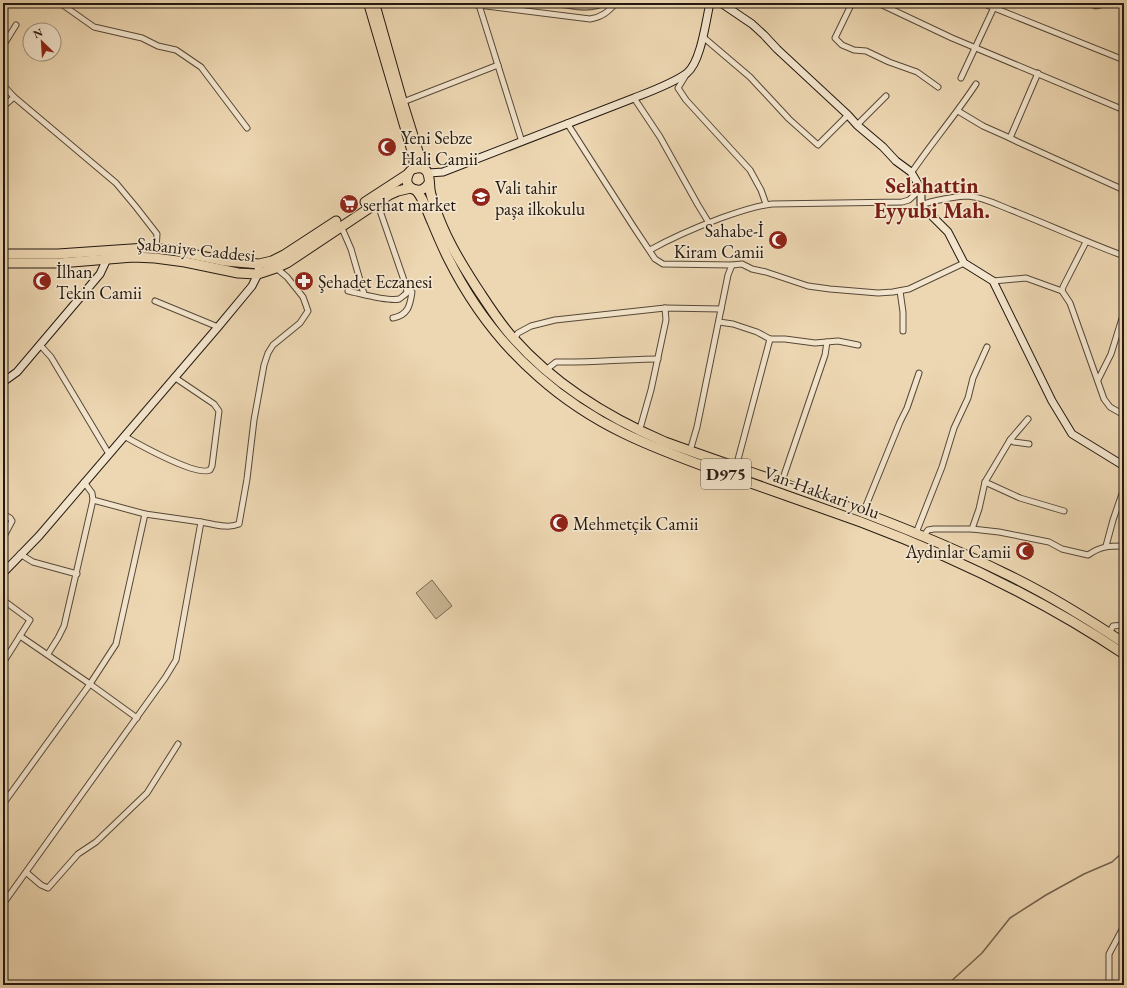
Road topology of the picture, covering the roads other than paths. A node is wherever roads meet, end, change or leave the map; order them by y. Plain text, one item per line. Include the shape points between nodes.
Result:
1 (60, 3) edge
2 (368, 3) edge
3 (375, 3) edge
4 (462, 3) edge
5 (616, 3) edge
6 (691, 3) edge
7 (721, 3) edge
8 (852, 3) edge
9 (878, 3) edge
10 (982, 3) edge
11 (709, 4) edge
12 (479, 5) junction
13 (995, 6) edge
14 (16, 25) dead end
15 (702, 37) junction
16 (3, 46) edge
17 (975, 47) junction
18 (1124, 60) edge
19 (498, 65) junction
20 (687, 72) junction
21 (1038, 73) junction
22 (961, 78) dead end
23 (976, 84) dead end
24 (3, 85) edge
25 (938, 87) dead end
26 (886, 96) dead end
27 (14, 97) junction
28 (634, 98) junction
29 (403, 102) junction
30 (3, 107) edge
31 (1124, 110) edge
32 (958, 111) junction
33 (848, 115) junction
34 (566, 123) junction
35 (857, 125) junction
36 (248, 128) dead end
37 (1010, 138) junction
38 (522, 142) junction
39 (411, 171) junction
40 (426, 171) junction
41 (443, 172) junction
42 (911, 172) junction
43 (429, 184) junction
44 (413, 189) junction
45 (921, 189) junction
46 (1124, 190) edge
47 (377, 202) junction
48 (766, 204) junction
49 (921, 206) junction
50 (709, 223) junction
51 (340, 226) junction
52 (1086, 242) junction
53 (156, 249) junction
54 (650, 250) junction
55 (3, 254) edge
56 (1124, 256) edge
57 (107, 260) junction
58 (964, 262) junction
59 (3, 263) edge
60 (259, 264) junction
61 (274, 264) junction
62 (732, 265) junction
63 (460, 271) junction
64 (258, 274) junction
65 (993, 280) junction
66 (406, 286) junction
67 (348, 291) dead end
68 (900, 291) junction
69 (1062, 291) junction
70 (364, 294) junction
71 (155, 301) dead end
72 (665, 308) junction
73 (721, 309) junction
74 (1124, 312) edge
75 (393, 318) dead end
76 (719, 322) junction
77 (218, 327) junction
78 (903, 331) dead end
79 (770, 338) junction
80 (514, 339) junction
81 (827, 342) junction
82 (40, 345) junction
83 (858, 345) dead end
84 (987, 347) dead end
85 (658, 359) junction
86 (546, 370) junction
87 (919, 373) dead end
88 (174, 377) junction
89 (1098, 380) junction
90 (3, 382) edge
91 (589, 402) junction
92 (584, 412) junction
93 (1124, 415) edge
94 (1028, 419) dead end
95 (639, 431) junction
96 (124, 436) junction
97 (637, 440) junction
98 (1010, 440) junction
99 (1029, 444) dead end
100 (690, 451) junction
101 (109, 454) junction
102 (1124, 466) edge
103 (736, 467) junction
104 (84, 482) junction
105 (985, 482) junction
106 (781, 484) junction
107 (1124, 488) edge
108 (93, 500) junction
109 (1064, 511) dead end
110 (3, 514) edge
111 (145, 514) junction
112 (861, 517) junction
113 (201, 522) junction
114 (972, 529) junction
115 (920, 535) junction
116 (3, 538) edge
117 (1106, 546) junction
118 (1124, 546) edge
119 (20, 554) junction
120 (3, 573) edge
121 (77, 574) junction
122 (3, 600) edge
123 (1124, 625) edge
124 (1109, 633) junction
125 (20, 636) junction
126 (1124, 643) edge
127 (48, 654) junction
128 (1124, 654) edge
129 (3, 663) edge
130 (90, 684) junction
131 (137, 718) junction
132 (178, 744) dead end
133 (3, 804) edge
134 (27, 872) junction
135 (3, 904) edge
136 (1124, 926) edge
137 (1109, 985) edge

1 - 36 street via 94,27 138,37 158,46 176,50 200,66
2 - 39 main road via 413,156
3 - 29 main road
4 - 12 street
5 - 12 street via 599,17 590,19
6 - 11 street
7 - 33 street via 752,24
8 - 25 street via 835,38 842,45 866,51 917,72
9 - 17 street
10 - 13 street
11 - 15 street
12 - 19 street
13 - 17 street
13 - 18 street
14 - 16 street
15 - 20 street via 695,63
15 - 33 street via 750,77 789,120 818,145
17 - 21 street
17 - 22 street
19 - 29 street
19 - 38 street
20 - 28 street
20 - 48 street via 678,88 750,170
21 - 31 street
21 - 37 street
23 - 32 street
24 - 27 street
26 - 35 street
27 - 30 street
27 - 53 street via 116,183 156,234
28 - 34 street
28 - 50 street via 660,137
29 - 40 main road
32 - 37 street
32 - 42 street
33 - 35 street
34 - 38 street
34 - 54 street
35 - 42 street
37 - 46 street
38 - 41 street
39 - 40 highway via 421,168
39 - 44 highway via 407,181
39 - 61 highway
40 - 41 street
40 - 43 highway
41 - 43 street
42 - 45 street
43 - 44 highway via 424,189
43 - 63 highway, D975 via 432,200
44 - 47 highway, Şabaniye Caddesi via 398,190
44 - 63 highway, Van-Hakkari yolu / D975 via 423,199 439,238
45 - 48 street via 909,200 902,202
45 - 49 street
47 - 51 highway, Şabaniye Caddesi
47 - 66 street
48 - 50 street
49 - 52 street via 956,197 982,199
49 - 58 street via 948,232
50 - 54 street via 671,238
51 - 61 highway, Şabaniye Caddesi via 297,256
51 - 70 street via 351,249
52 - 56 street
52 - 69 street
53 - 55 highway
53 - 60 highway via 241,264
54 - 62 street via 655,259 663,264
57 - 59 highway, Şabaniye Caddesi
57 - 64 highway, Şabaniye Caddesi via 142,257 172,259 238,273
57 - 82 street via 100,274
58 - 65 street
58 - 68 street via 919,285
60 - 61 highway
60 - 64 street
61 - 64 highway, Şabaniye Caddesi
61 - 113 street via 303,297 308,311 300,323 273,345 264,365 239,524 233,527
62 - 68 street via 742,264 752,270 808,286 878,293
62 - 73 street
63 - 80 highway, D975
63 - 92 highway, Van-Hakkari yolu / D975 via 485,318 507,347 539,378
64 - 77 street via 252,286
65 - 69 street via 1026,278
65 - 102 street via 1052,402 1072,434
66 - 70 street via 407,293 399,299
66 - 75 street via 412,292 406,312
67 - 70 street
68 - 78 street
69 - 89 street via 1070,303
71 - 77 street
72 - 73 street
72 - 80 street via 555,320 531,326 518,333
72 - 85 street via 666,320
73 - 76 street
74 - 89 street via 1111,354
76 - 79 street
76 - 100 street
77 - 88 street
79 - 81 street
79 - 103 street
80 - 86 highway, D975
81 - 83 street via 838,341
81 - 106 street via 825,355
82 - 90 street via 17,372
82 - 101 street via 51,357
84 - 115 street via 954,428
85 - 86 street via 556,362
85 - 95 street
86 - 91 highway, D975
87 - 112 street
88 - 96 street
88 - 96 street via 214,404 219,411 210,470 206,472 193,469
89 - 93 street via 1104,399 1110,407
91 - 92 highway
91 - 95 highway, D975
92 - 97 highway, Van-Hakkari yolu / D975
94 - 98 street
95 - 97 street
95 - 100 highway, D975
96 - 101 street
97 - 112 highway, Van-Hakkari yolu / D975 via 686,460
98 - 99 street
98 - 105 street
100 - 103 highway, D975
101 - 104 street
103 - 106 highway, D975
104 - 108 street via 92,493
104 - 119 street via 39,536
105 - 109 street via 1020,498
105 - 114 street
106 - 112 highway, D975
107 - 117 street
108 - 111 street
108 - 121 street
110 - 116 street via 12,521
111 - 113 street
111 - 130 street via 116,644
112 - 115 highway, D975
112 - 128 highway, Van-Hakkari yolu / D975 via 1014,589 1074,622
113 - 131 street via 176,660
114 - 115 street via 934,529
114 - 117 street via 1049,542 1062,549 1088,556
115 - 124 highway, D975 via 1023,583
117 - 118 street
119 - 120 street
119 - 121 street via 33,562
121 - 127 street via 64,626
122 - 125 street via 30,620
123 - 124 street via 1113,626
124 - 126 highway, D975
125 - 127 street
125 - 129 street
127 - 130 street
130 - 131 street
130 - 133 street
131 - 134 street
132 - 134 street via 147,793 96,842 78,854 48,888
134 - 135 street
136 - 137 street via 1109,954

